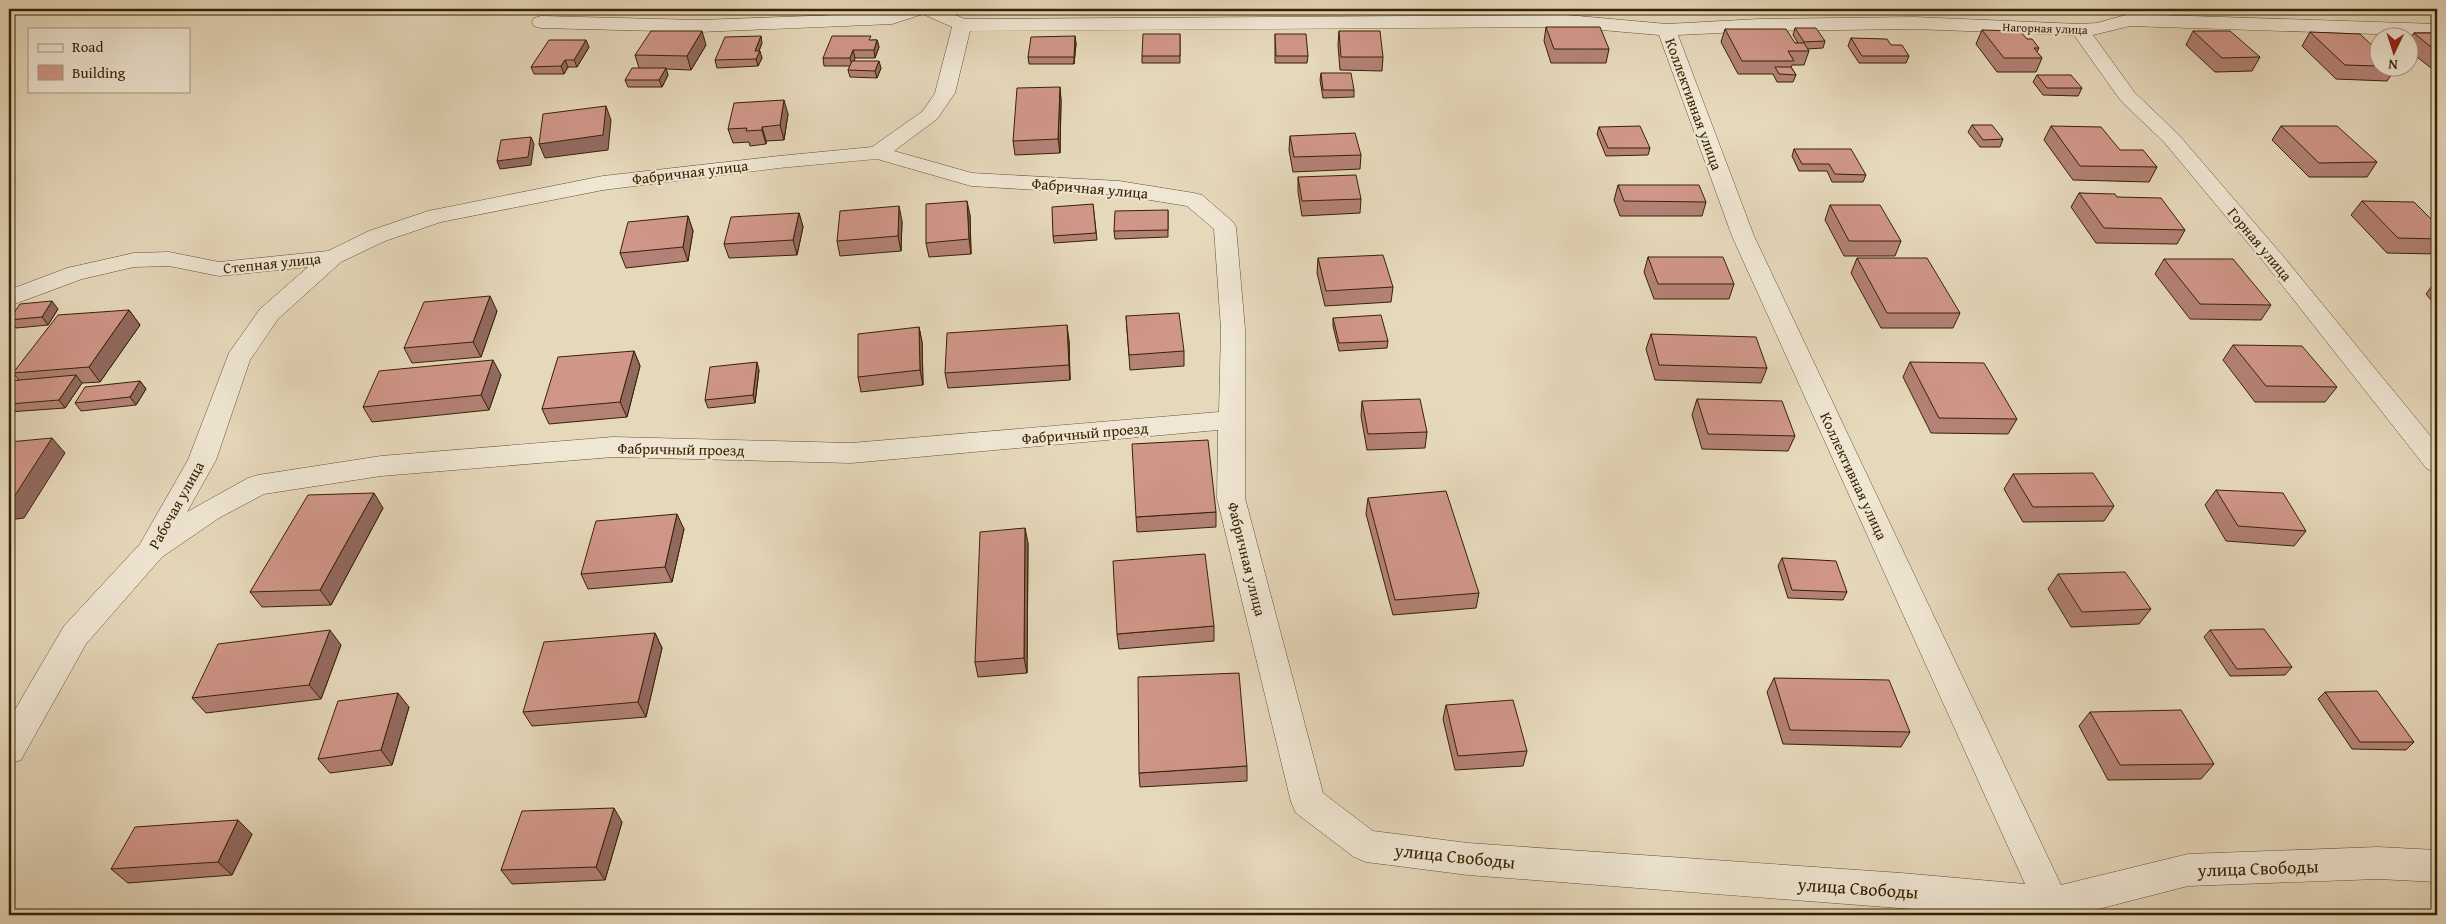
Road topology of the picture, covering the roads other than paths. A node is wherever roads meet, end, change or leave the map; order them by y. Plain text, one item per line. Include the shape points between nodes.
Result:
1 (921, 9) edge
2 (926, 9) edge
3 (541, 22) dead end
4 (962, 25) junction
5 (1667, 30) junction
6 (2080, 30) junction
7 (2437, 30) edge
8 (878, 153) junction
9 (333, 257) junction
10 (9, 298) edge
11 (1232, 420) junction
12 (2437, 462) edge
13 (150, 552) junction
14 (9, 750) edge
15 (1366, 846) joint
16 (2437, 866) edge
17 (2054, 910) edge

1 - 3 street via 892,18 699,26
2 - 4 street
4 - 5 street, Нагорная улица via 1567,21
4 - 8 street via 945,94 930,115
5 - 6 street, Нагорная улица via 1914,23
5 - 17 street, Коллективная улица via 1743,236
6 - 7 street, Нагорная улица via 2098,29 2129,20
6 - 12 street, Горная улица via 2128,96 2171,138 2275,261
8 - 9 street, Фабричная улица via 603,183 436,216 376,236
8 - 11 street, Фабричная улица via 972,179 1119,188 1194,200 1225,228 1233,329
9 - 10 street, Степная улица via 219,269 169,259 134,260 75,273
9 - 13 street, Рабочая улица via 269,314 238,359 202,460
11 - 13 street, Фабричный проезд via 851,453 613,447 381,466 258,485 209,510
11 - 15 street, Фабричная улица via 1231,498 1308,802
13 - 14 street, Рабочая улица via 75,635
15 - 17 street, улица Свободы via 1468,859 1901,890
16 - 17 street, улица Свободы via 2378,863 2188,870

